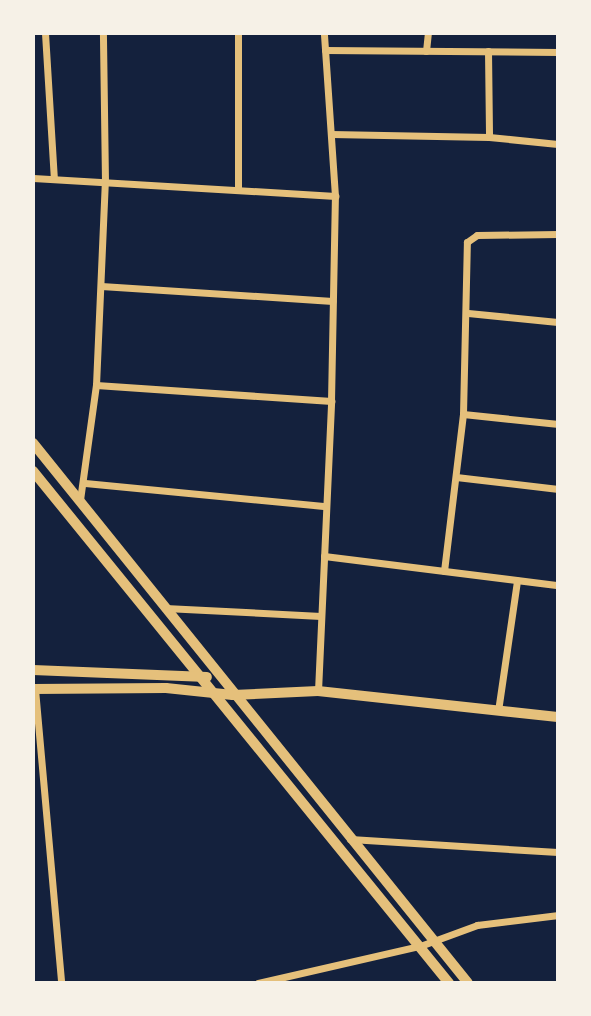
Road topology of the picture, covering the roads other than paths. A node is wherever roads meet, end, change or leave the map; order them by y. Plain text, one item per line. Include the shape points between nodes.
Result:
1 (45, 33) edge
2 (103, 33) edge
3 (238, 33) edge
4 (324, 33) edge
5 (428, 33) edge
6 (325, 51) junction
7 (426, 51) junction
8 (488, 51) junction
9 (558, 52) edge
10 (331, 134) junction
11 (489, 138) junction
12 (558, 144) edge
13 (33, 178) edge
14 (54, 179) junction
15 (105, 182) junction
16 (238, 190) junction
17 (335, 196) junction
18 (558, 234) edge
19 (101, 286) junction
20 (333, 301) junction
21 (468, 313) junction
22 (558, 322) edge
23 (96, 385) junction
24 (331, 401) junction
25 (463, 414) junction
26 (558, 424) edge
27 (33, 443) edge
28 (33, 471) edge
29 (456, 477) junction
30 (85, 483) junction
31 (558, 489) edge
32 (80, 500) junction
33 (326, 506) junction
34 (324, 556) junction
35 (444, 571) junction
36 (517, 580) junction
37 (558, 585) edge
38 (164, 608) junction
39 (321, 616) junction
40 (33, 670) edge
41 (205, 677) junction
42 (223, 680) junction
43 (34, 689) edge
44 (245, 691) junction
45 (318, 691) junction
46 (216, 693) junction
47 (233, 695) junction
48 (498, 711) junction
49 (558, 718) edge
50 (350, 839) junction
51 (558, 852) edge
52 (558, 915) edge
53 (433, 941) junction
54 (420, 946) junction
55 (61, 983) edge
56 (258, 983) edge
57 (449, 983) edge
58 (468, 983) edge

1 - 14 street
2 - 15 street
3 - 16 street
4 - 6 street
5 - 7 street
6 - 7 street
6 - 10 street
7 - 8 street
8 - 9 street
8 - 11 street
10 - 11 street
10 - 17 street
11 - 12 street
13 - 14 street
14 - 15 street
15 - 16 street
15 - 19 street
16 - 17 street
17 - 20 street
18 - 21 street via 471,237 467,242
19 - 20 street
19 - 23 street
20 - 24 street
21 - 22 street
21 - 25 street
23 - 24 street
23 - 30 street
24 - 33 street
25 - 26 street
25 - 29 street
27 - 32 street
28 - 41 street
29 - 31 street
29 - 35 street
30 - 32 street
30 - 33 street
32 - 38 street
33 - 34 street
34 - 35 street
34 - 39 street
35 - 36 street
36 - 37 street
36 - 48 street
38 - 39 street
38 - 42 street
39 - 45 street
40 - 41 street
41 - 42 street
41 - 46 street
42 - 44 street
42 - 47 street
43 - 46 street
43 - 55 street
44 - 45 street
44 - 47 street
45 - 48 street
46 - 47 street
46 - 54 street
47 - 50 street
48 - 49 street
50 - 51 street
50 - 53 street
52 - 53 street via 477,925
53 - 54 street
53 - 58 street
54 - 56 street
54 - 57 street

